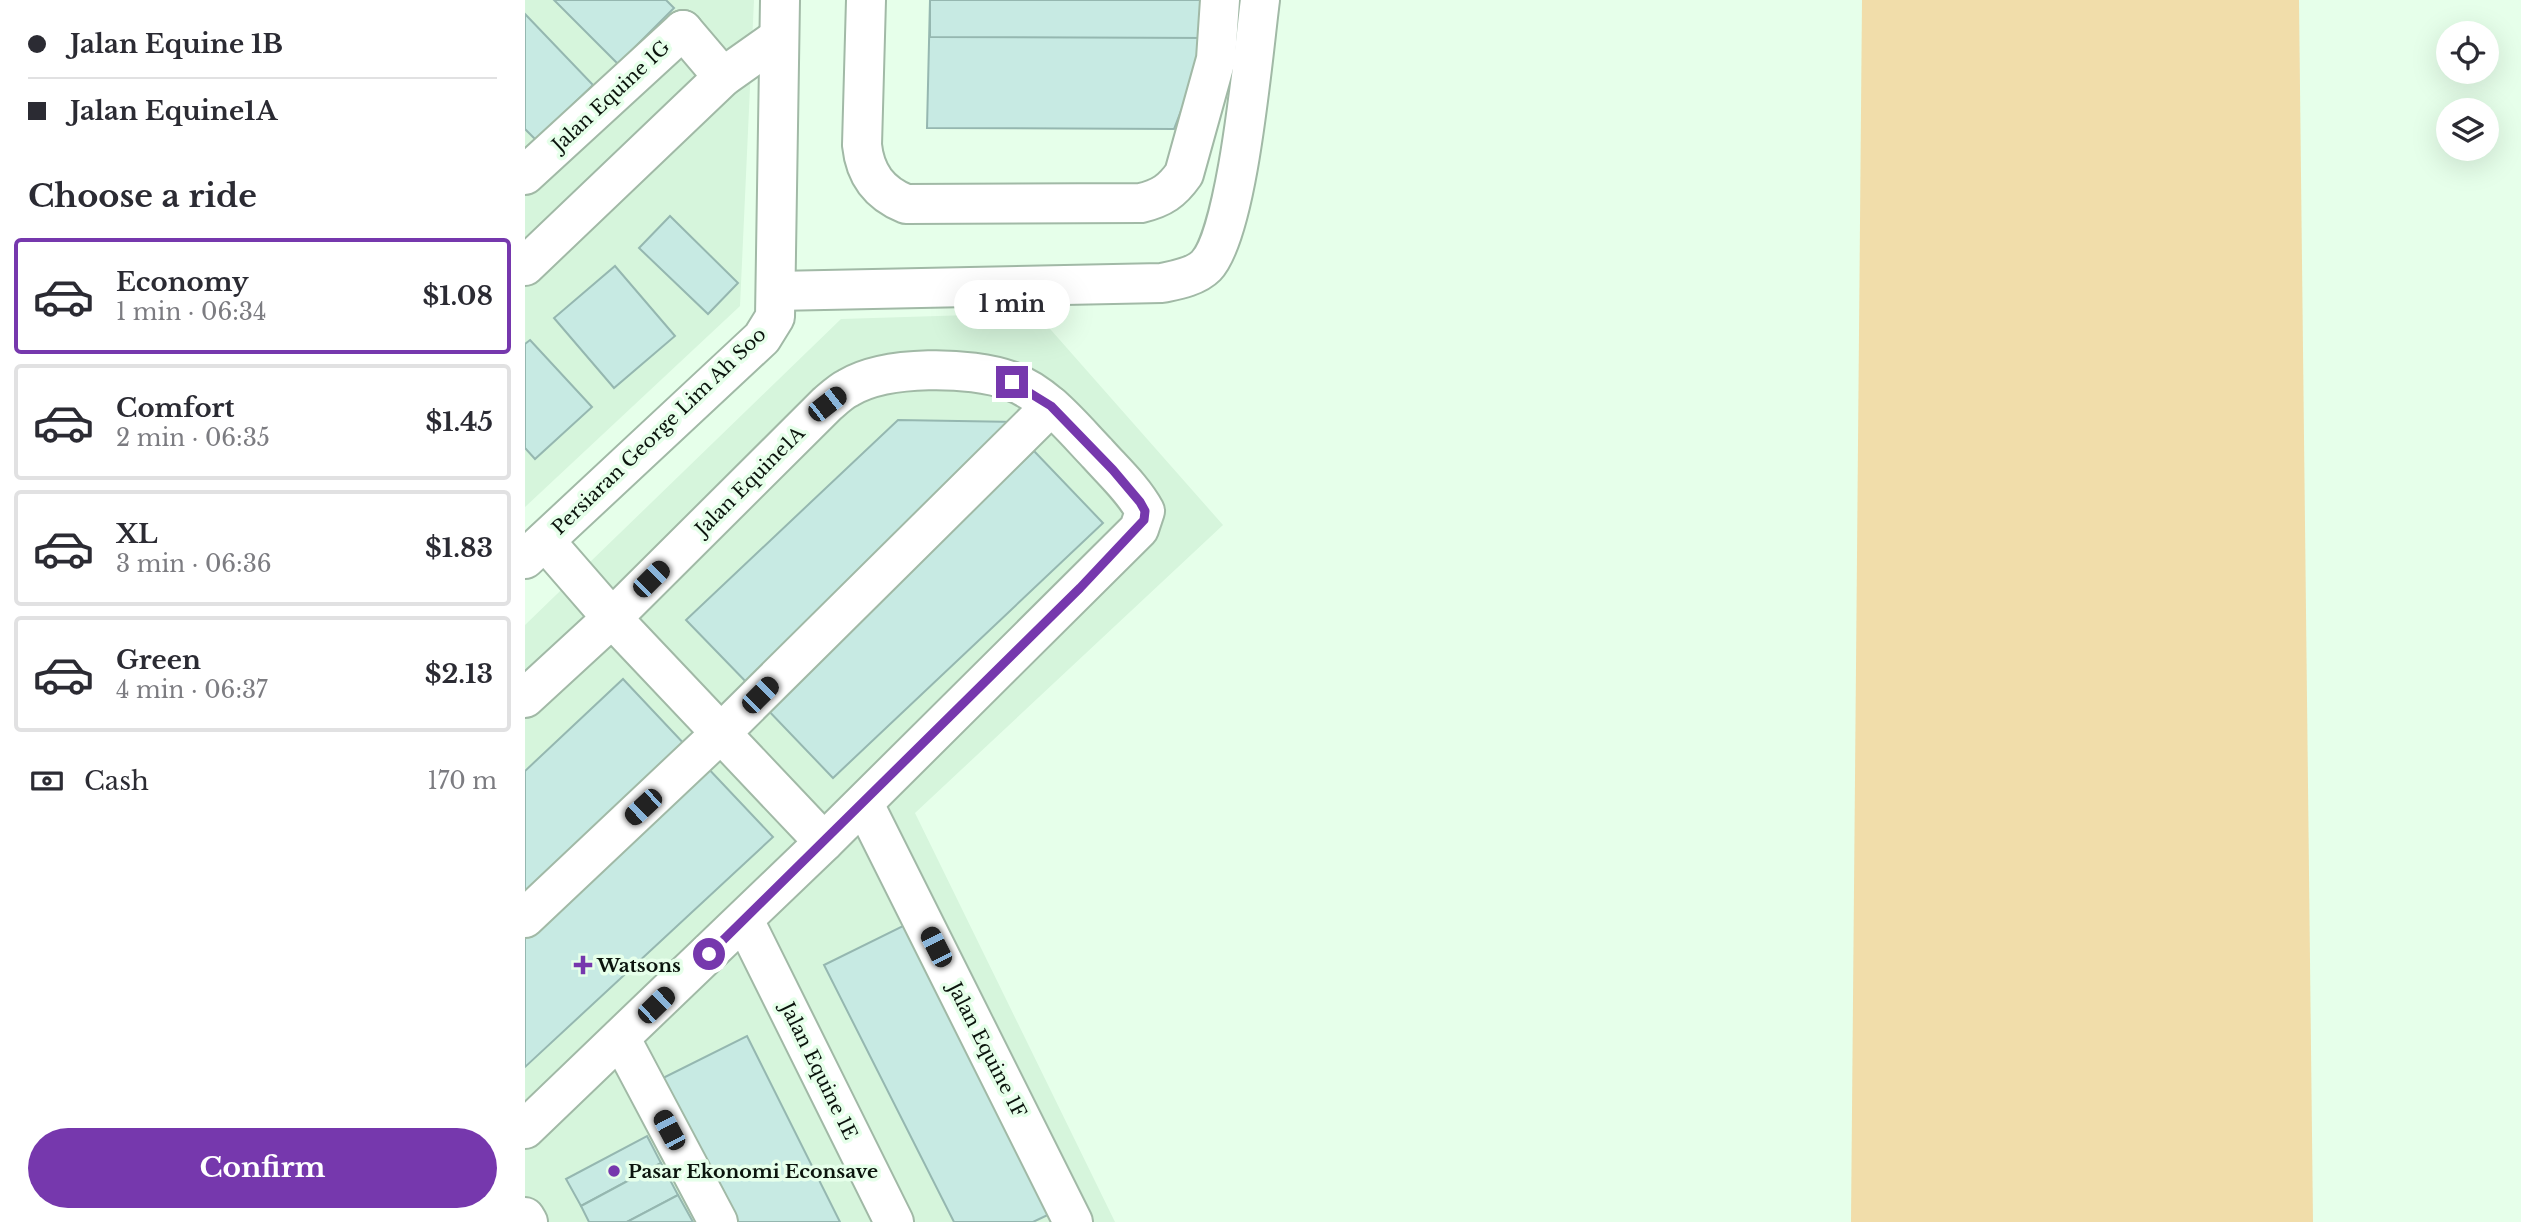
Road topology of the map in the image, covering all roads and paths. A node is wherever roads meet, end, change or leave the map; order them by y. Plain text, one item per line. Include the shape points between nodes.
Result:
1 (780, 0) edge
2 (866, 0) edge
3 (1220, 0) edge
4 (1260, 0) edge
5 (684, 15) edge
6 (778, 38) junction
7 (723, 77) junction
8 (525, 175) edge
9 (525, 266) edge
10 (776, 291) junction
11 (1051, 406) junction
12 (535, 550) edge
13 (611, 618) junction
14 (525, 698) edge
15 (722, 733) junction
16 (864, 804) junction
17 (824, 842) junction
18 (525, 918) edge
19 (744, 920) junction
20 (621, 1039) junction
21 (525, 1129) edge
22 (525, 1217) edge
23 (1062, 1218) edge
24 (528, 1222) edge
25 (718, 1222) edge
26 (894, 1222) edge

1 - 6 street, Persiaran George Lim Ah Soo
2 - 3 street via 864,165 888,197 920,204 1141,202 1160,198 1184,174 1216,59
4 - 10 street via 1234,189 1223,236 1205,267 1162,283
5 - 7 street, Jalan Equine 1G
5 - 8 street, Jalan Equine 1G
6 - 7 street
6 - 10 street, Persiaran George Lim Ah Soo
7 - 9 street
10 - 12 street, Persiaran George Lim Ah Soo via 775,317 762,338
11 - 13 street, Jalan Equine1A via 1012,382 978,373 885,374 849,387
11 - 15 street
11 - 16 street, Jalan Equine1A via 1113,470 1145,511 1139,529
12 - 13 street
13 - 14 street, Jalan Equine1A
13 - 15 street
15 - 17 street
15 - 18 street
16 - 17 street
16 - 23 street, Jalan Equine 1F
17 - 19 street
19 - 20 street
19 - 26 street, Jalan Equine 1E
20 - 21 street
20 - 25 street
22 - 24 street

